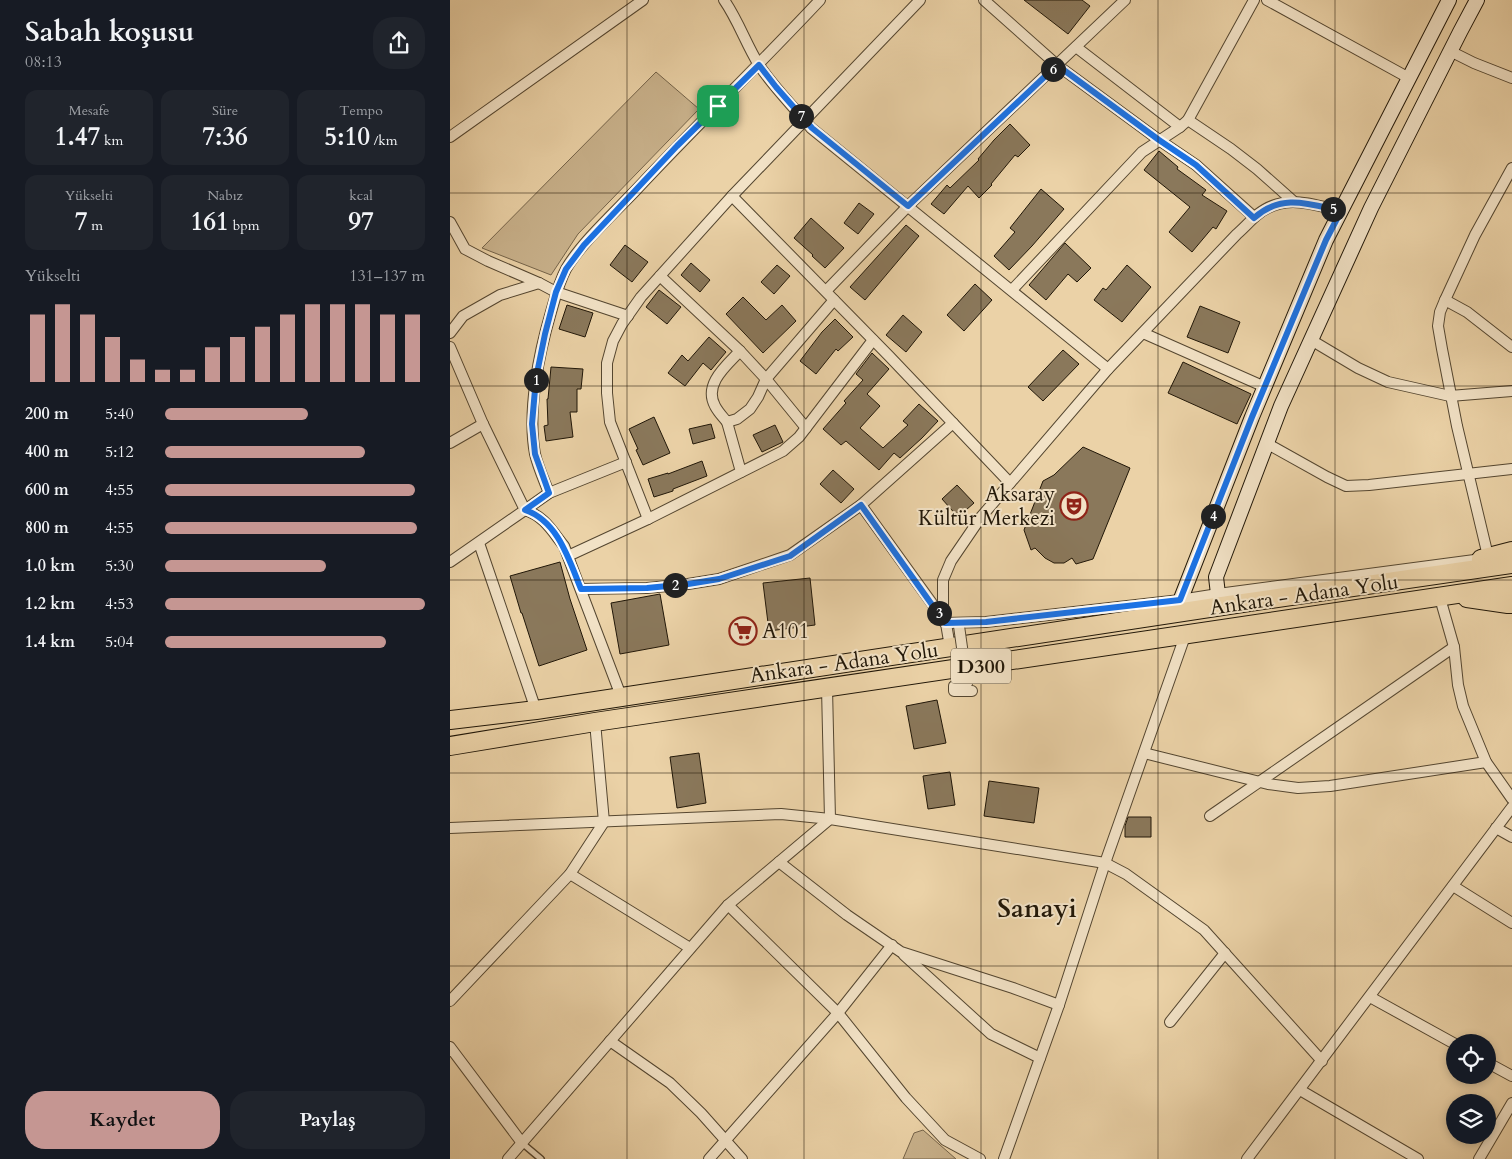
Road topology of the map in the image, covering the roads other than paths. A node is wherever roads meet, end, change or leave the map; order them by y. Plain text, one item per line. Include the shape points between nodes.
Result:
1 (643, 0) edge
2 (724, 0) edge
3 (820, 0) edge
4 (920, 0) edge
5 (984, 0) edge
6 (1125, 0) edge
7 (1254, 0) edge
8 (1267, 0) edge
9 (1449, 0) edge
10 (1477, 0) edge
11 (1076, 47) junction
12 (1450, 50) junction
13 (759, 65) junction
14 (1057, 65) junction
15 (1409, 78) junction
16 (1512, 78) edge
17 (806, 121) junction
18 (1184, 124) junction
19 (450, 137) edge
20 (1159, 140) junction
21 (1512, 168) edge
22 (732, 196) junction
23 (1293, 201) junction
24 (908, 206) junction
25 (1341, 211) junction
26 (1254, 218) junction
27 (450, 222) edge
28 (660, 276) junction
29 (539, 283) junction
30 (1012, 290) junction
31 (826, 291) junction
32 (556, 292) junction
33 (834, 300) junction
34 (1445, 300) junction
35 (628, 316) junction
36 (450, 332) edge
37 (1143, 333) junction
38 (873, 340) junction
39 (1311, 340) junction
40 (450, 347) edge
41 (1512, 347) edge
42 (740, 351) junction
43 (1108, 369) junction
44 (766, 379) junction
45 (1265, 387) junction
46 (1512, 391) edge
47 (1450, 396) junction
48 (727, 422) junction
49 (953, 423) junction
50 (483, 424) junction
51 (806, 428) junction
52 (450, 443) edge
53 (1266, 444) junction
54 (626, 462) junction
55 (1512, 469) edge
56 (741, 472) junction
57 (1467, 474) junction
58 (1010, 483) junction
59 (549, 493) junction
60 (861, 505) junction
61 (525, 510) junction
62 (648, 518) junction
63 (479, 543) junction
64 (1512, 551) edge
65 (568, 556) junction
66 (1485, 558) junction
67 (450, 562) edge
68 (1512, 564) edge
69 (1444, 575) junction
70 (1512, 586) edge
71 (581, 589) junction
72 (1446, 597) junction
73 (1224, 599) junction
74 (1512, 604) edge
75 (1177, 607) junction
76 (945, 622) junction
77 (986, 622) junction
78 (1185, 636) junction
79 (950, 647) junction
80 (1454, 647) junction
81 (969, 687) dead end
82 (828, 688) junction
83 (621, 696) junction
84 (536, 710) junction
85 (450, 720) edge
86 (595, 722) junction
87 (450, 746) edge
88 (1144, 753) junction
89 (1486, 762) junction
90 (1260, 782) junction
91 (1512, 799) edge
92 (1512, 807) edge
93 (1210, 816) dead end
94 (830, 819) junction
95 (604, 822) junction
96 (450, 828) edge
97 (1496, 828) junction
98 (1512, 837) edge
99 (779, 862) junction
100 (1105, 863) junction
101 (570, 874) junction
102 (1453, 886) junction
103 (728, 905) junction
104 (1512, 924) edge
105 (892, 945) junction
106 (690, 948) junction
107 (901, 952) junction
108 (1225, 953) junction
109 (1370, 997) junction
110 (450, 1001) edge
111 (1059, 1004) junction
112 (838, 1013) junction
113 (1170, 1022) dead end
114 (1446, 1039) edge
115 (610, 1041) junction
116 (450, 1047) edge
117 (1040, 1058) junction
118 (1322, 1061) junction
119 (1496, 1067) edge
120 (1512, 1076) edge
121 (1300, 1090) junction
122 (1512, 1103) edge
123 (725, 1140) junction
124 (522, 1143) junction
125 (508, 1159) edge
126 (541, 1159) edge
127 (709, 1159) edge
128 (742, 1159) edge
129 (980, 1159) edge
130 (1004, 1159) edge
131 (1247, 1159) edge
132 (1418, 1159) edge
133 (1479, 1159) edge

1 - 19 street
2 - 13 street
3 - 13 street
4 - 17 street
5 - 14 street
6 - 11 street
7 - 18 street
8 - 15 street
9 - 15 main road
10 - 12 main road
11 - 14 street
11 - 18 street
12 - 16 street
12 - 39 main road via 1371,208
13 - 17 street
13 - 32 street via 584,245 566,269
14 - 20 street
14 - 24 street
15 - 25 main road
17 - 22 street
17 - 24 street
18 - 20 street
18 - 23 street via 1231,149
20 - 26 street via 1196,165
20 - 30 street via 1142,152
21 - 34 street
22 - 28 street
22 - 31 street
23 - 25 street
23 - 26 street via 1274,205
24 - 30 street
24 - 31 street
25 - 45 main road
26 - 37 street
27 - 29 street via 465,249
28 - 35 street
28 - 42 street
29 - 32 street
29 - 36 street via 500,295 463,316
30 - 43 street
31 - 33 street
32 - 35 street
32 - 59 street via 536,378 532,424 535,454
33 - 38 street
33 - 44 street
34 - 41 street via 1467,312
34 - 47 street via 1438,326
35 - 54 street via 613,341 607,364 610,422
37 - 43 street
37 - 45 street
38 - 49 street
38 - 51 street
39 - 47 street via 1388,382
39 - 53 main road
40 - 50 street
42 - 44 street
42 - 48 street via 718,374 713,386 714,406
43 - 58 street
44 - 48 street via 750,409
44 - 51 street
45 - 75 main road
46 - 47 street
47 - 57 street
48 - 56 street
49 - 58 street
49 - 60 street
50 - 52 street
50 - 61 street
51 - 56 street via 783,451
53 - 57 street via 1346,486
53 - 73 main road via 1216,577
54 - 59 street
54 - 62 street
55 - 57 street
56 - 62 street
57 - 66 street
58 - 76 street via 981,516 951,561 944,580
59 - 61 street
60 - 71 street via 790,556 719,579 647,588
60 - 76 street
61 - 63 street
61 - 65 street via 548,526
62 - 65 street
63 - 67 street
63 - 84 street
64 - 66 highway
65 - 71 street
66 - 69 highway
66 - 73 street
68 - 69 highway, Ankara - Adana Yolu / D300
69 - 73 highway, Ankara - Adana Yolu / D300
70 - 72 highway, Ankara - Adana Yolu / D300
71 - 83 street
72 - 74 highway
72 - 78 highway, Ankara - Adana Yolu / D300
72 - 80 street
73 - 75 highway, Ankara - Adana Yolu / D300
75 - 77 street
75 - 79 highway, Ankara - Adana Yolu / D300
76 - 77 street
76 - 79 street
77 - 81 street, bridge via 984,626 959,626
78 - 82 highway, Ankara - Adana Yolu / D300
78 - 88 street
79 - 83 highway, Ankara - Adana Yolu / D300
80 - 89 street via 1463,706
80 - 90 street
82 - 86 highway, Ankara - Adana Yolu / D300
82 - 94 street
83 - 84 highway, Ankara - Adana Yolu / D300
84 - 85 highway, Ankara - Adana Yolu / D300
86 - 87 highway, Ankara - Adana Yolu / D300
86 - 95 street
88 - 90 street
88 - 100 street
89 - 90 street via 1330,786 1298,788
89 - 91 street
90 - 93 street
92 - 97 street
94 - 95 street via 782,814
94 - 99 street
94 - 100 street
95 - 96 street
95 - 101 street
97 - 98 street
97 - 102 street
99 - 103 street
99 - 105 street
100 - 108 street via 1126,874 1204,930
100 - 111 street
101 - 106 street
101 - 110 street
102 - 104 street
102 - 109 street
103 - 106 street
103 - 112 street
105 - 107 street
105 - 112 street
106 - 115 street
107 - 111 street
107 - 117 street via 991,1034
108 - 113 street
108 - 118 street
109 - 114 street
109 - 118 street
111 - 117 street
112 - 123 street
112 - 129 street via 906,1098 945,1140
115 - 123 street via 670,1084
115 - 124 street
116 - 124 street
117 - 130 street
118 - 121 street
119 - 120 street
121 - 131 street
121 - 132 street
122 - 133 street
123 - 127 street
123 - 128 street
124 - 125 street
124 - 126 lane

